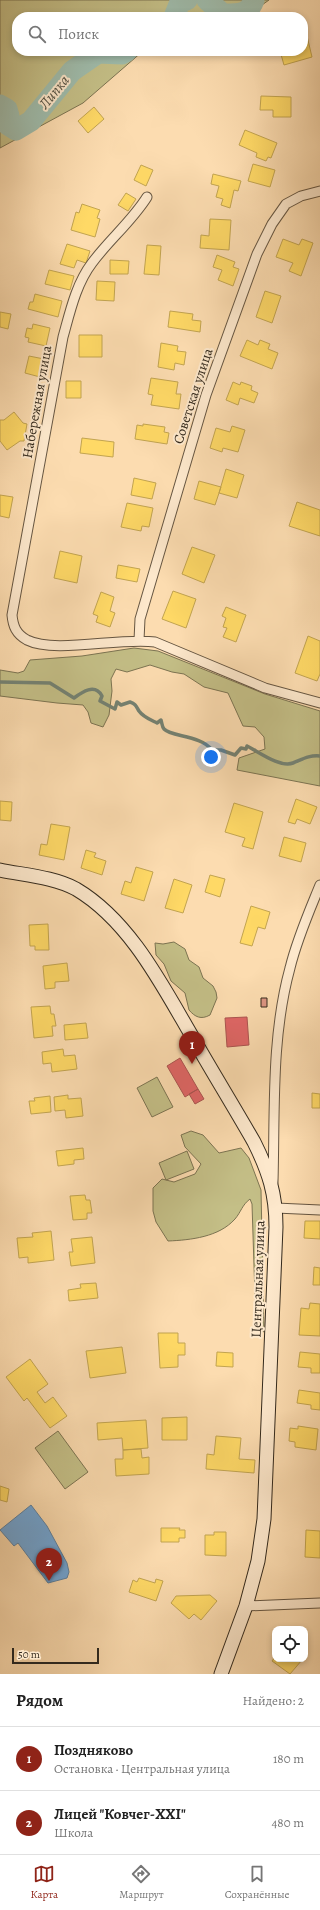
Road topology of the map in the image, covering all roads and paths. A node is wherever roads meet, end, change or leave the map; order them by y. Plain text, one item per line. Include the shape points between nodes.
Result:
1 (320, 191) edge
2 (147, 197) dead end
3 (139, 640) junction
4 (320, 704) edge
5 (0, 870) edge
6 (320, 885) edge
7 (273, 1188) junction
8 (276, 1208) junction
9 (320, 1210) edge
10 (320, 1603) edge
11 (246, 1606) junction
12 (221, 1674) edge

1 - 3 street, Советская улица via 301,196 286,204 272,224 257,254 206,395 140,619
2 - 3 street, Набережная улица via 138,211 91,264 75,296 63,337 12,615 14,627 28,640 60,645
3 - 4 street via 155,642 265,688
5 - 7 street via 54,881 74,888 90,898 116,923 140,951 176,1007 254,1142
6 - 7 street, Центральная улица via 290,968 283,1002 278,1041
7 - 8 street, Центральная улица
8 - 9 street
8 - 11 street, Центральная улица via 266,1490 258,1561
10 - 11 street
11 - 12 street, Центральная улица

